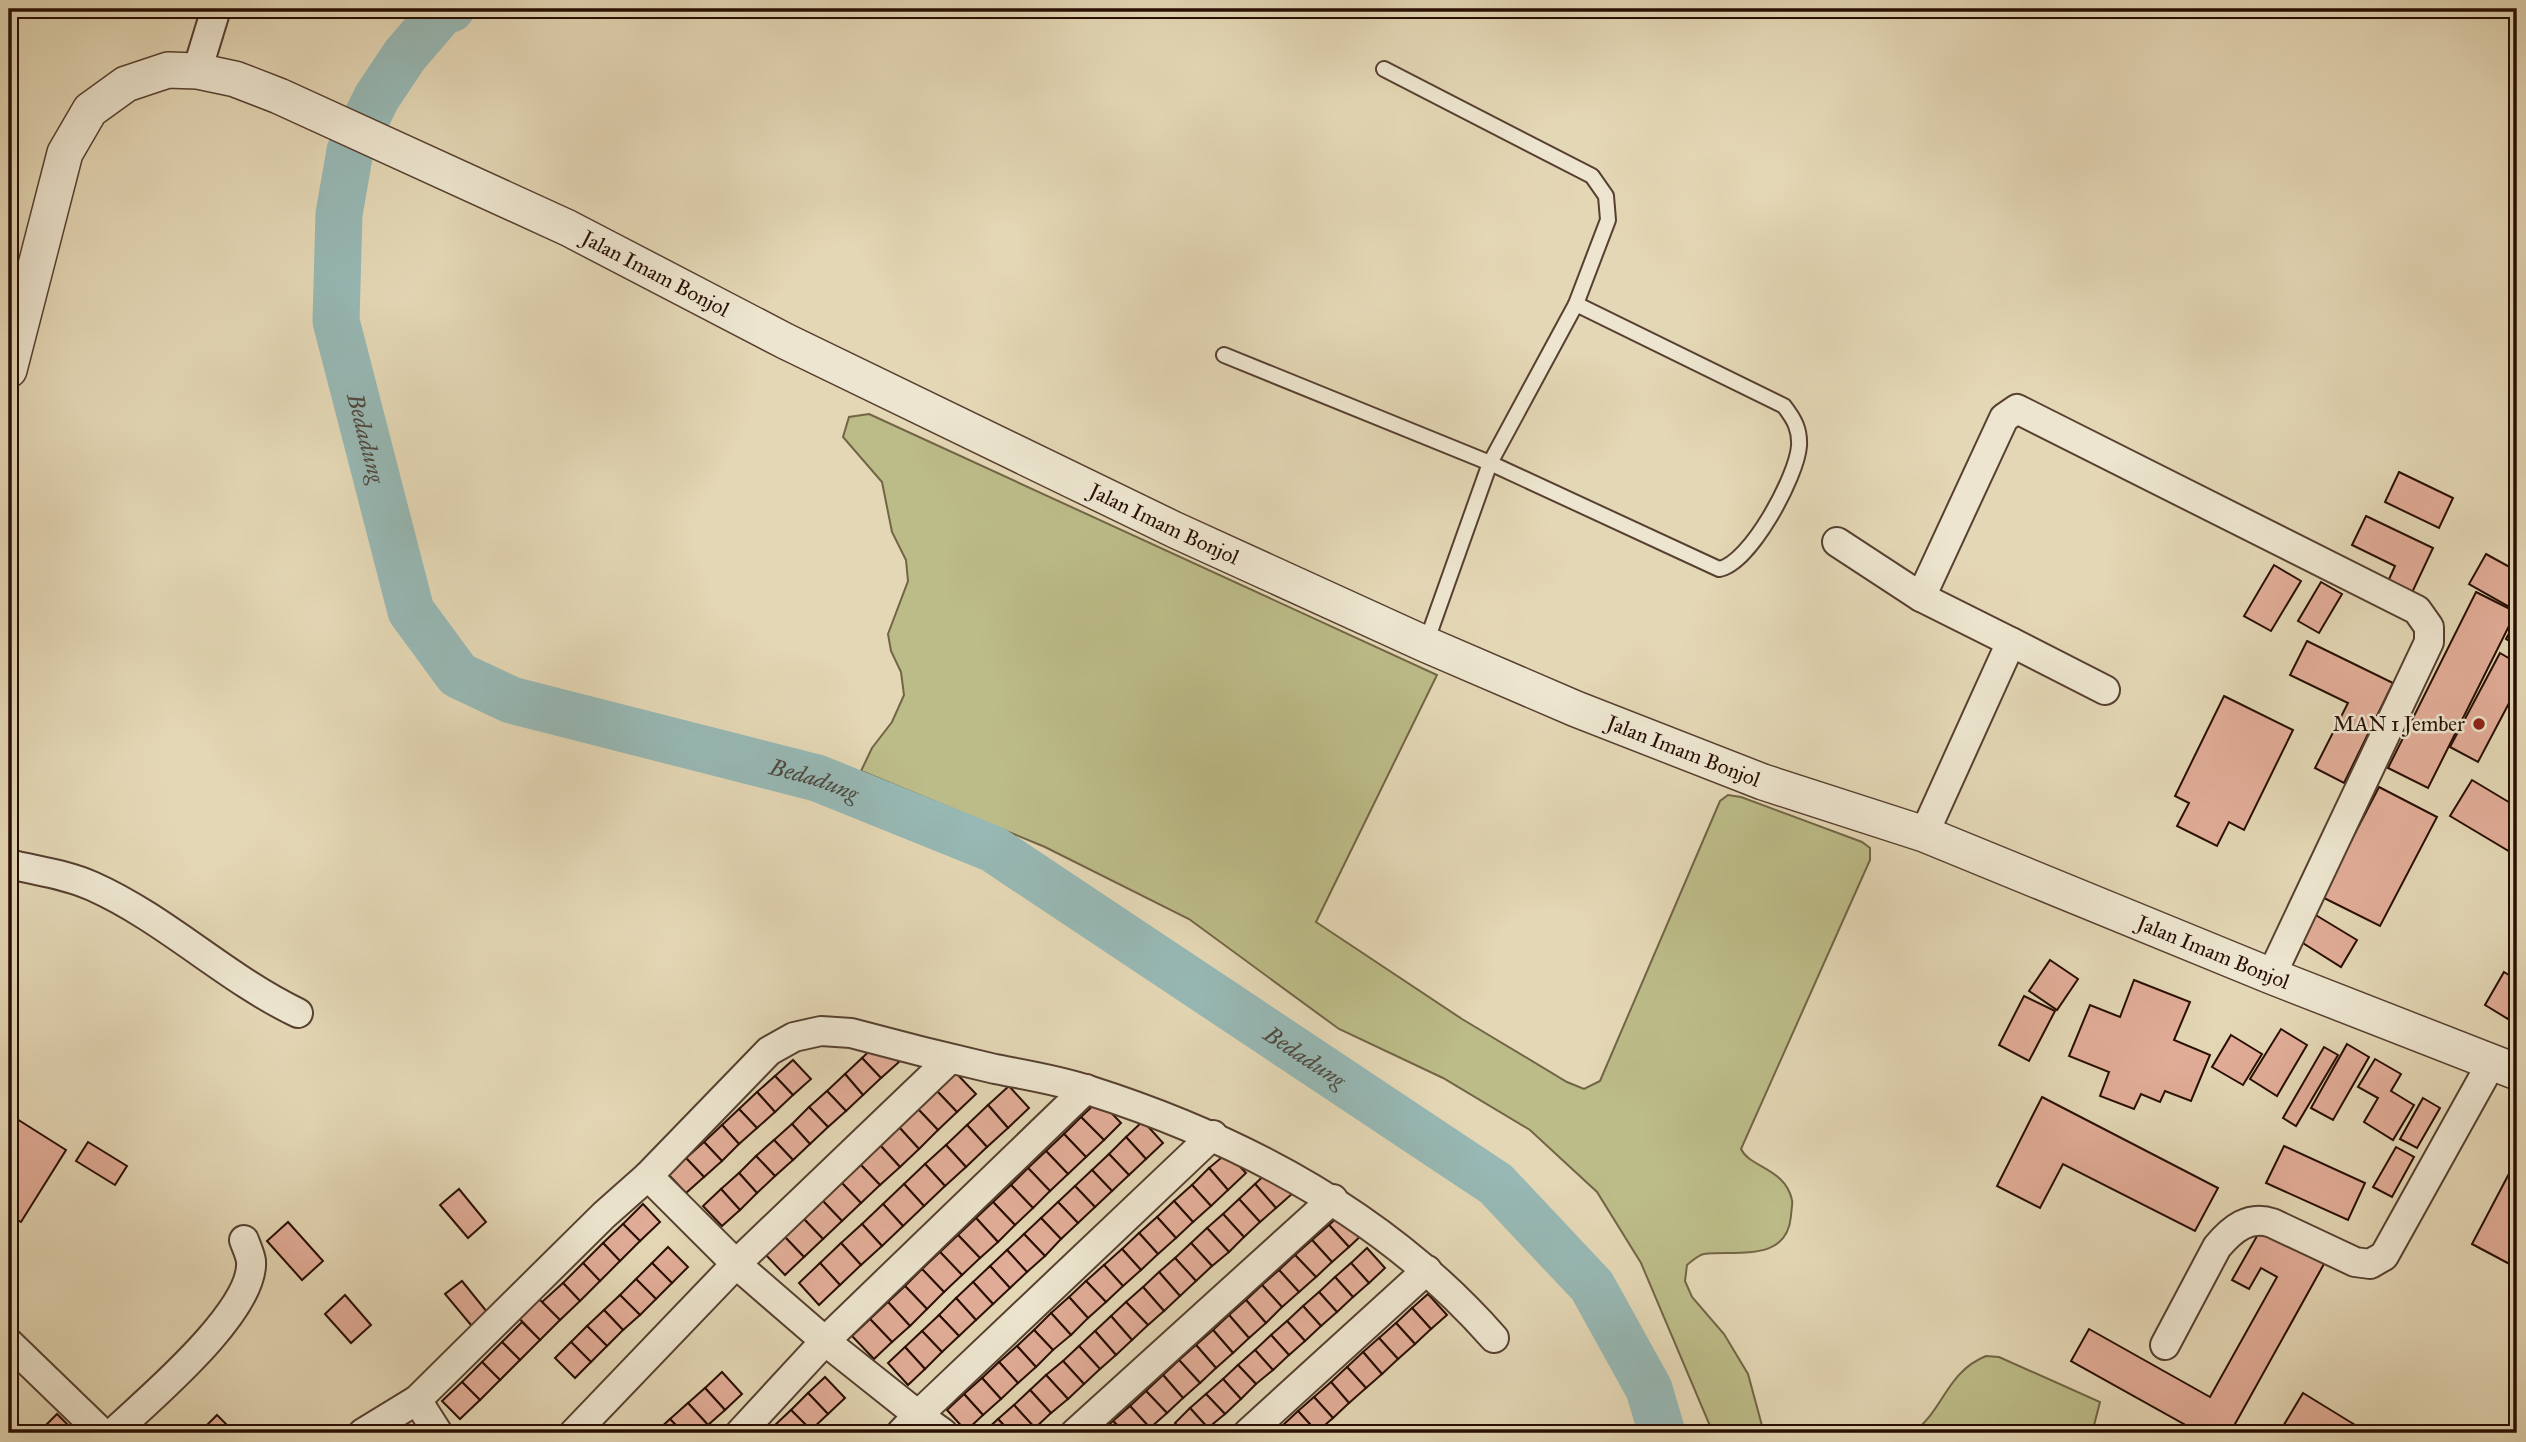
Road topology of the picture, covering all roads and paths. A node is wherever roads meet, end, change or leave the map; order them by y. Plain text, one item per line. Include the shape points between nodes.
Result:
1 (216, 9) edge
2 (1384, 69) dead end
3 (197, 71) junction
4 (1576, 304) junction
5 (1224, 355) dead end
6 (9, 370) edge
7 (1490, 463) junction
8 (1837, 542) dead end
9 (1921, 597) junction
10 (2011, 642) junction
11 (1425, 644) junction
12 (2105, 690) dead end
13 (1924, 834) junction
14 (9, 864) edge
15 (2271, 976) junction
16 (298, 1013) dead end
17 (950, 1059) junction
18 (2504, 1067) edge
19 (1086, 1089) junction
20 (1213, 1135) junction
21 (648, 1176) junction
22 (1333, 1199) junction
23 (244, 1240) dead end
24 (736, 1264) junction
25 (1427, 1270) junction
26 (1494, 1338) dead end
27 (825, 1341) junction
28 (9, 1343) edge
29 (2165, 1345) dead end
30 (417, 1400) junction
31 (910, 1424) edge
32 (102, 1433) edge
33 (113, 1433) edge
34 (363, 1433) edge
35 (438, 1433) edge
36 (574, 1433) edge
37 (740, 1433) edge
38 (943, 1433) edge
39 (1075, 1433) edge
40 (1248, 1433) edge

1 - 3 street
2 - 4 lane via 1599,184 1606,196 1608,220
3 - 6 street, Jalan Imam Bonjol via 168,70 126,84 90,110 77,128 50,204
3 - 11 street, Jalan Imam Bonjol via 235,79 325,117 568,228 785,341 1151,519
4 - 7 lane
4 - 7 lane via 1784,406 1798,430 1799,447 1760,534 1744,555 1719,569
5 - 7 lane
7 - 11 lane
8 - 9 street
9 - 10 street
9 - 15 street via 2004,418 2017,410 2425,617 2429,642
10 - 12 street
10 - 13 street
11 - 13 street, Jalan Imam Bonjol via 1763,782
13 - 15 street, Jalan Imam Bonjol
14 - 16 street via 93,887 142,914 262,996
15 - 18 street, Jalan Imam Bonjol
17 - 19 street
17 - 21 street via 851,1033 821,1031 794,1037 769,1051
17 - 24 street
18 - 29 street via 2384,1256 2370,1264 2355,1262 2272,1223 2260,1219 2243,1224 2217,1247
19 - 20 street
19 - 27 street
20 - 22 street
20 - 31 street
21 - 24 street
21 - 30 street
22 - 25 street
22 - 39 street
23 - 33 street via 251,1261 234,1309 202,1348
24 - 27 street
24 - 36 street
25 - 26 street
25 - 40 street
27 - 31 street
27 - 37 street
28 - 32 street
30 - 34 street
30 - 35 street
31 - 38 street

